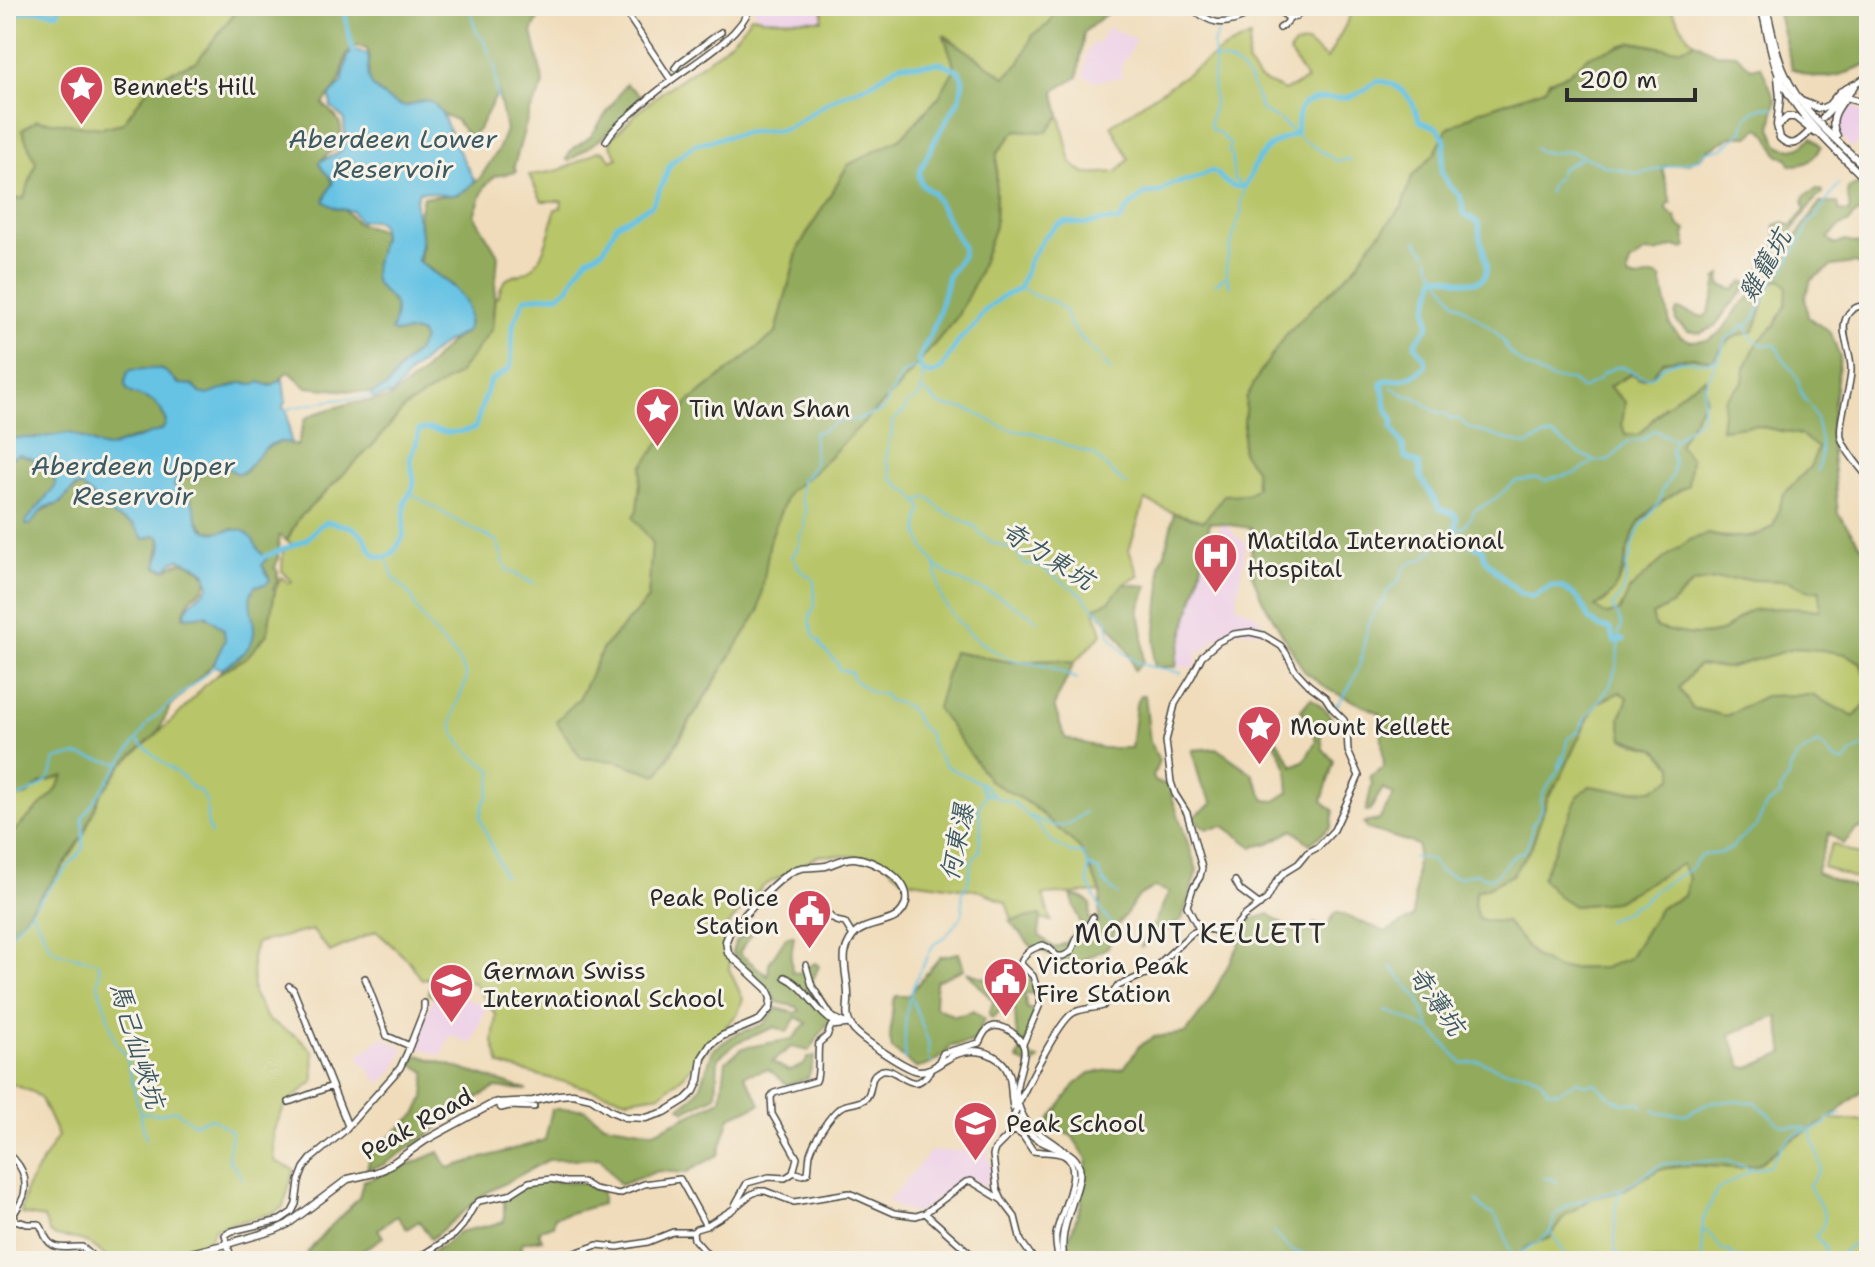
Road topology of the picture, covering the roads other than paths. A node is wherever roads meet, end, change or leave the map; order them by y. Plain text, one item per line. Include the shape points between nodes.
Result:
1 (625, 6) edge
2 (751, 6) edge
3 (1189, 6) edge
4 (1307, 6) edge
5 (1764, 6) edge
6 (1289, 18) junction
7 (1280, 28) dead end
8 (721, 32) dead end
9 (675, 68) dead end
10 (1777, 72) junction
11 (1869, 75) edge
12 (671, 80) junction
13 (1855, 84) junction
14 (1848, 98) junction
15 (1799, 100) junction
16 (1869, 108) edge
17 (1823, 118) dead end
18 (1778, 132) junction
19 (1808, 133) dead end
20 (606, 141) dead end
21 (1842, 145) junction
22 (1832, 147) junction
23 (1867, 169) edge
24 (1869, 183) edge
25 (1869, 306) edge
26 (1869, 479) edge
27 (1235, 881) dead end
28 (1260, 905) junction
29 (1093, 917) dead end
30 (801, 925) dead end
31 (1199, 929) junction
32 (853, 936) junction
33 (806, 965) dead end
34 (785, 977) dead end
35 (365, 978) dead end
36 (289, 986) dead end
37 (424, 1003) dead end
38 (850, 1024) junction
39 (838, 1025) junction
40 (1022, 1045) junction
41 (410, 1046) junction
42 (1024, 1056) junction
43 (934, 1067) junction
44 (1011, 1079) junction
45 (332, 1086) junction
46 (289, 1102) dead end
47 (497, 1102) junction
48 (534, 1107) dead end
49 (1016, 1110) junction
50 (348, 1126) junction
51 (1014, 1130) junction
52 (1061, 1152) junction
53 (6, 1154) edge
54 (793, 1172) junction
55 (1002, 1200) junction
56 (732, 1210) junction
57 (925, 1213) junction
58 (706, 1226) junction
59 (693, 1232) junction
60 (227, 1244) junction
61 (972, 1255) dead end
62 (98, 1261) edge
63 (158, 1261) edge
64 (232, 1261) edge
65 (413, 1261) edge
66 (553, 1261) edge
67 (707, 1261) edge
68 (1035, 1261) edge
69 (1061, 1261) edge

1 - 12 street
2 - 12 street via 729,35
3 - 6 street via 1218,23 1266,7
4 - 6 street
5 - 10 main road
5 - 15 main road via 1781,65
6 - 7 street
8 - 9 street
10 - 18 main road
10 - 22 main road via 1795,104
11 - 13 street
12 - 20 street
13 - 14 main road
13 - 15 main road via 1823,108
13 - 17 main road
14 - 16 street
14 - 21 main road via 1832,123
15 - 21 main road
18 - 19 main road via 1790,144
18 - 22 main road via 1781,122 1795,117
21 - 23 main road
22 - 24 main road
25 - 26 street via 1855,308 1845,319 1851,371 1841,433
27 - 28 street
28 - 31 street via 1229,933
28 - 31 street via 1285,872 1334,830 1359,775 1342,718 1295,670 1281,646 1248,632 1224,638 1202,656 1173,707 1166,741 1171,782 1187,813 1202,865 1187,906
29 - 40 street via 1067,955 1043,945 1022,958 1041,1002
30 - 32 street via 824,910 845,923
31 - 49 street via 1147,974 1118,986 1103,1006 1067,1017
32 - 38 main road via 845,958
32 - 47 main road, Peak Road via 900,914 906,897 898,880 856,858 793,871 726,941 731,957 767,989 770,1008 760,1020 711,1044 689,1097 642,1118 619,1115 578,1095
33 - 38 street via 812,986 832,1017
34 - 39 street
35 - 41 street via 387,1036
36 - 45 street
37 - 41 street
38 - 39 street
38 - 43 main road via 908,1068
39 - 54 street via 830,1027 819,1044 816,1081 771,1097 772,1114 797,1158
40 - 42 street
40 - 43 street via 1012,1032 991,1027 979,1043 943,1053
41 - 50 street via 400,1068
42 - 44 street
42 - 49 street
43 - 44 main road via 959,1053 979,1051 999,1060
43 - 54 street via 912,1083 891,1071 876,1073 866,1098 840,1108 819,1134 808,1173
44 - 52 main road via 1014,1110 1022,1123 1037,1140
45 - 46 street
45 - 50 street
47 - 48 street via 501,1108
47 - 60 main road, Peak Road via 384,1169 348,1179 288,1224
49 - 51 street
49 - 52 street
50 - 60 street via 304,1168 290,1214 226,1233
51 - 52 street via 1033,1151
51 - 55 street via 993,1155
52 - 69 main road via 1072,1155 1080,1170
53 - 62 street via 24,1174 15,1220 39,1224 46,1239 60,1249 82,1247
54 - 56 street via 785,1178 746,1183
55 - 57 street via 971,1181
55 - 68 street
56 - 57 street via 761,1191 794,1202 849,1193 894,1213
56 - 58 street
57 - 61 street
58 - 59 street
58 - 65 street via 680,1179 619,1194 583,1182 530,1181 511,1194 479,1201 456,1233
59 - 66 street via 618,1247 597,1245
59 - 67 street
60 - 63 main road, Peak Road
60 - 64 street

